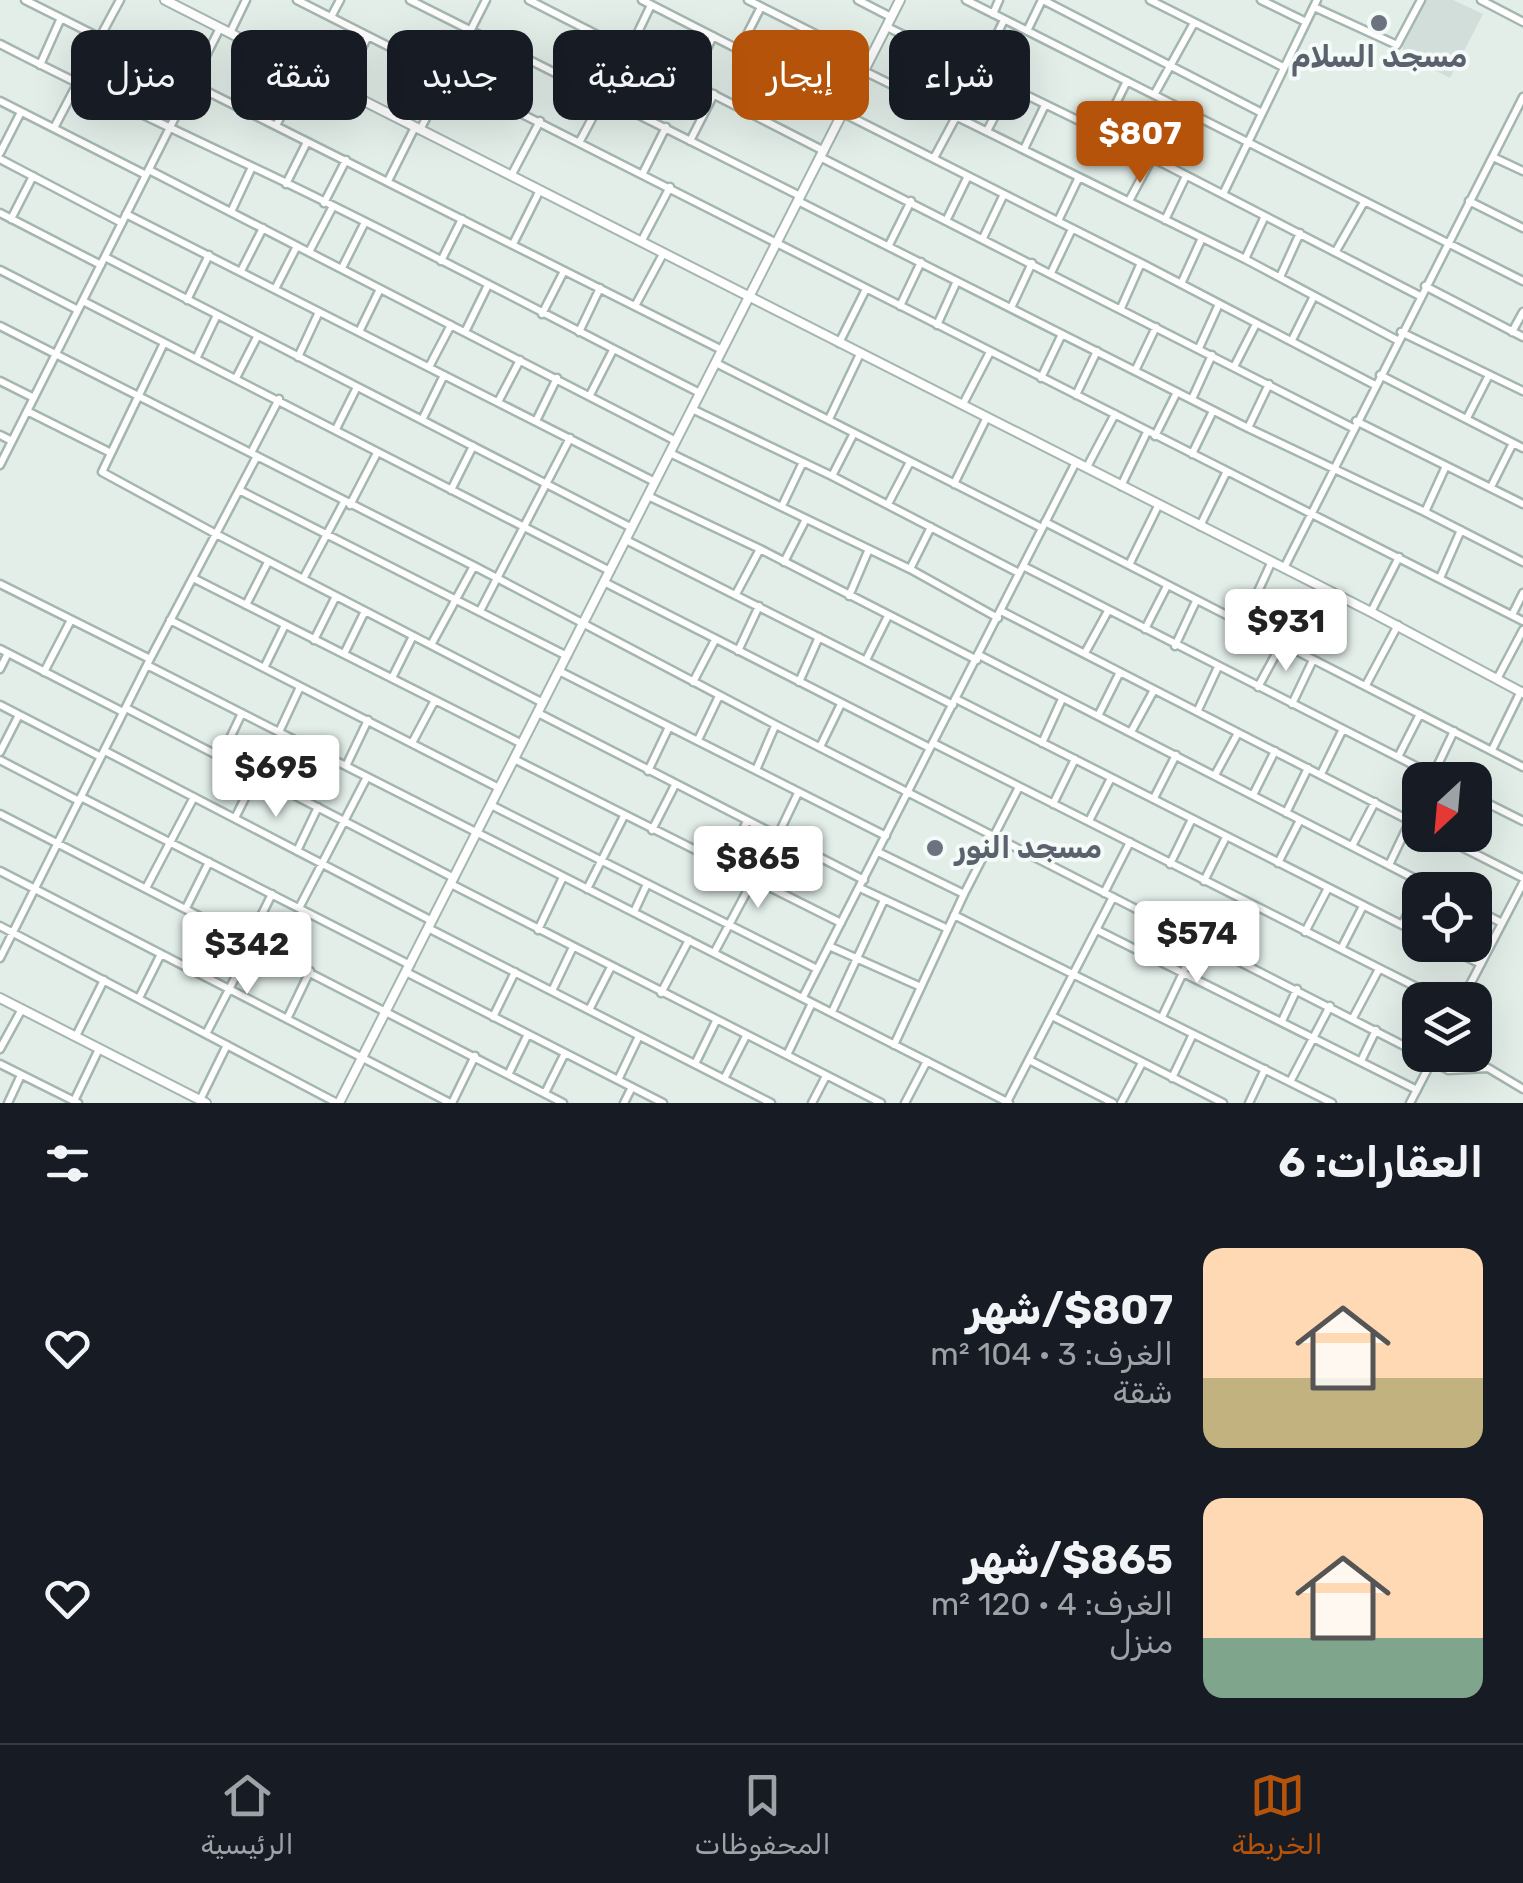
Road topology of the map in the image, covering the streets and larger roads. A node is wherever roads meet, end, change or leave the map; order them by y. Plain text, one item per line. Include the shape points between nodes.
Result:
1 (25, 0) edge
2 (120, 0) edge
3 (164, 0) edge
4 (246, 0) edge
5 (297, 0) edge
6 (340, 0) edge
7 (410, 0) edge
8 (486, 0) edge
9 (530, 0) edge
10 (642, 0) edge
11 (748, 0) edge
12 (858, 0) edge
13 (900, 0) edge
14 (966, 0) edge
15 (998, 0) edge
16 (1043, 0) edge
17 (1150, 0) edge
18 (1261, 0) edge
19 (1421, 0) edge
20 (1481, 0) edge
21 (1056, 3) edge
22 (1164, 3) edge
23 (1315, 4) edge
24 (651, 5) junction
25 (760, 6) junction
26 (993, 14) junction
27 (331, 17) junction
28 (891, 17) junction
29 (61, 18) junction
30 (1004, 20) junction
31 (1306, 22) junction
32 (1523, 22) edge
33 (1194, 23) junction
34 (887, 27) junction
35 (220, 28) junction
36 (86, 30) edge
37 (104, 30) edge
38 (471, 30) joint
39 (588, 30) edge
40 (639, 30) edge
41 (749, 30) edge
42 (807, 30) edge
43 (893, 30) edge
44 (999, 30) edge
45 (1025, 30) edge
46 (1028, 30) edge
47 (1030, 32) edge
48 (230, 33) joint
49 (368, 36) joint
50 (713, 36) joint
51 (0, 44) edge
52 (211, 46) edge
53 (387, 46) edge
54 (732, 46) edge
55 (869, 62) edge
56 (40, 65) junction
57 (1170, 66) junction
58 (1284, 67) junction
59 (71, 81) edge
60 (1127, 81) junction
61 (211, 94) edge
62 (714, 94) joint
63 (71, 95) edge
64 (1154, 96) junction
65 (1523, 96) edge
66 (1030, 97) edge
67 (0, 102) edge
68 (367, 103) edge
69 (1044, 105) junction
70 (21, 112) junction
71 (1262, 113) junction
72 (1520, 113) edge
73 (533, 118) edge
74 (148, 120) edge
75 (173, 120) edge
76 (279, 120) edge
77 (423, 120) edge
78 (591, 120) edge
79 (650, 120) edge
80 (839, 120) edge
81 (865, 120) edge
82 (954, 120) edge
83 (963, 120) edge
84 (993, 120) edge
85 (540, 121) junction
86 (276, 126) junction
87 (54, 128) junction
88 (666, 128) junction
89 (418, 129) junction
90 (168, 130) junction
91 (987, 131) junction
92 (1102, 132) junction
93 (690, 140) junction
94 (580, 141) junction
95 (307, 142) junction
96 (1248, 142) junction
97 (1024, 149) junction
98 (822, 154) junction
99 (0, 156) edge
100 (1493, 157) junction
101 (934, 158) junction
102 (1152, 158) junction
103 (346, 160) junction
104 (252, 167) junction
105 (1523, 171) edge
106 (147, 172) junction
107 (642, 173) junction
108 (33, 176) junction
109 (512, 176) junction
110 (968, 176) junction
111 (1186, 176) junction
112 (1080, 178) junction
113 (388, 181) junction
114 (286, 184) junction
115 (670, 187) junction
116 (540, 190) junction
117 (1004, 194) junction
118 (1223, 194) junction
119 (799, 199) junction
120 (911, 201) junction
121 (1129, 201) junction
122 (1470, 201) junction
123 (1364, 202) junction
124 (328, 206) junction
125 (230, 212) junction
126 (0, 213) edge
127 (126, 214) junction
128 (1266, 216) junction
129 (10, 218) junction
130 (462, 219) junction
131 (946, 219) junction
132 (1165, 220) junction
133 (1058, 221) junction
134 (122, 222) junction
135 (364, 224) junction
136 (263, 228) junction
137 (1072, 228) junction
138 (1523, 228) edge
139 (1300, 233) junction
140 (983, 238) junction
141 (1202, 238) junction
142 (641, 243) junction
143 (1448, 243) junction
144 (513, 244) junction
145 (776, 244) junction
146 (889, 245) junction
147 (297, 246) junction
148 (1336, 251) junction
149 (309, 252) junction
150 (663, 254) junction
151 (209, 255) junction
152 (1245, 259) junction
153 (103, 261) junction
154 (441, 261) junction
155 (921, 262) junction
156 (1142, 262) junction
157 (1032, 263) junction
158 (342, 268) junction
159 (0, 270) edge
160 (564, 270) junction
161 (242, 271) junction
162 (1051, 273) junction
163 (1280, 278) junction
164 (957, 280) junction
165 (1523, 282) edge
166 (1181, 284) junction
167 (488, 285) junction
168 (1425, 286) junction
169 (600, 288) junction
170 (866, 288) junction
171 (275, 289) junction
172 (380, 289) junction
173 (1314, 296) junction
174 (1420, 296) junction
175 (749, 298) junction
176 (187, 300) junction
177 (82, 301) junction
178 (1219, 304) junction
179 (635, 306) junction
180 (900, 306) junction
181 (1011, 308) junction
182 (1121, 308) junction
183 (78, 310) junction
184 (320, 312) junction
185 (1523, 312) edge
186 (542, 314) junction
187 (217, 315) junction
188 (1256, 324) junction
189 (452, 325) junction
190 (938, 325) junction
191 (0, 326) edge
192 (1156, 327) junction
193 (359, 332) junction
194 (465, 332) junction
195 (578, 332) junction
196 (1512, 332) junction
197 (1062, 334) junction
198 (1399, 336) junction
199 (257, 337) junction
200 (1523, 338) edge
201 (1292, 340) junction
202 (164, 342) junction
203 (839, 342) junction
204 (1199, 348) junction
205 (613, 350) junction
206 (722, 350) junction
207 (1097, 351) junction
208 (991, 352) junction
209 (860, 354) junction
210 (56, 355) junction
211 (1212, 355) junction
212 (298, 356) junction
213 (196, 359) junction
214 (520, 360) junction
215 (716, 363) junction
216 (1235, 366) junction
217 (429, 367) junction
218 (1135, 371) junction
219 (1380, 374) junction
220 (444, 375) junction
221 (1489, 375) junction
222 (236, 378) junction
223 (556, 378) junction
224 (1041, 378) junction
225 (0, 381) edge
226 (1269, 384) junction
227 (1375, 385) junction
228 (357, 387) junction
229 (1523, 391) edge
230 (1177, 392) junction
231 (700, 394) junction
232 (590, 395) junction
233 (138, 396) junction
234 (1076, 396) junction
235 (34, 398) junction
236 (279, 399) junction
237 (1192, 400) junction
238 (498, 402) junction
239 (963, 404) junction
240 (692, 409) junction
241 (27, 411) junction
242 (1214, 411) junction
243 (1114, 414) junction
244 (987, 417) junction
245 (1468, 418) junction
246 (828, 419) junction
247 (422, 420) junction
248 (536, 421) junction
249 (1354, 424) junction
250 (1248, 428) junction
251 (336, 430) junction
252 (854, 433) junction
253 (1151, 434) junction
254 (0, 435) edge
255 (570, 438) junction
256 (676, 440) junction
257 (12, 441) junction
258 (1513, 442) junction
259 (472, 446) junction
260 (1523, 448) edge
261 (110, 452) junction
262 (377, 452) junction
263 (670, 453) junction
264 (254, 454) junction
265 (1192, 454) junction
266 (802, 462) junction
267 (910, 462) junction
268 (1076, 462) junction
269 (0, 465) edge
270 (1446, 466) junction
271 (1087, 468) junction
272 (1332, 468) junction
273 (1227, 471) junction
274 (832, 476) junction
275 (655, 482) junction
276 (546, 483) junction
277 (954, 484) junction
278 (1121, 486) junction
279 (1490, 488) junction
280 (239, 490) junction
281 (451, 490) junction
282 (648, 496) junction
283 (347, 503) junction
284 (888, 504) junction
285 (1523, 504) edge
286 (782, 506) junction
287 (1158, 506) junction
288 (1425, 512) junction
289 (1309, 513) junction
290 (806, 518) junction
291 (1044, 525) junction
292 (524, 526) junction
293 (1200, 526) junction
294 (930, 527) junction
295 (632, 528) junction
296 (1461, 530) junction
297 (216, 534) junction
298 (328, 534) junction
299 (626, 540) junction
300 (760, 549) junction
301 (869, 549) junction
302 (1399, 558) junction
303 (268, 561) junction
304 (784, 562) junction
305 (1272, 562) junction
306 (1523, 562) edge
307 (1129, 565) junction
308 (474, 566) junction
309 (1284, 568) junction
310 (910, 569) junction
311 (1021, 570) junction
312 (610, 571) junction
313 (192, 578) junction
314 (1440, 578) junction
315 (497, 579) junction
316 (303, 580) junction
317 (604, 582) junction
318 (0, 584) edge
319 (1168, 586) junction
320 (1523, 593) edge
321 (736, 594) junction
322 (336, 596) junction
323 (849, 596) junction
324 (457, 598) junction
325 (1196, 600) junction
326 (246, 605) junction
327 (760, 606) junction
328 (480, 611) junction
329 (1108, 611) junction
330 (365, 612) junction
331 (1371, 612) junction
332 (1000, 614) junction
333 (1512, 615) junction
334 (888, 616) junction
335 (71, 620) junction
336 (170, 620) junction
337 (1523, 621) edge
338 (583, 624) junction
339 (1243, 624) junction
340 (285, 625) junction
341 (1398, 626) junction
342 (1145, 629) junction
343 (1523, 630) edge
344 (413, 636) junction
345 (819, 637) junction
346 (314, 640) junction
347 (715, 640) junction
348 (1282, 643) junction
349 (431, 645) junction
350 (1175, 646) junction
351 (738, 650) junction
352 (4, 651) edge
353 (1085, 653) junction
354 (344, 654) junction
355 (566, 656) junction
356 (978, 658) junction
357 (866, 660) junction
358 (1314, 660) junction
359 (148, 662) junction
360 (264, 668) junction
361 (1218, 668) junction
362 (0, 669) edge
363 (559, 671) junction
364 (44, 672) junction
365 (1120, 672) junction
366 (392, 678) junction
367 (1497, 679) junction
368 (693, 682) junction
369 (799, 682) junction
370 (1366, 685) junction
371 (300, 686) junction
372 (1258, 687) junction
373 (1154, 690) junction
374 (1522, 692) edge
375 (719, 696) junction
376 (1062, 699) junction
377 (435, 700) junction
378 (954, 702) junction
379 (543, 703) junction
380 (842, 704) junction
381 (1292, 704) junction
382 (0, 705) edge
383 (124, 710) junction
384 (1198, 710) junction
385 (242, 713) junction
386 (538, 713) junction
387 (1420, 714) junction
388 (19, 715) junction
389 (1098, 716) junction
390 (368, 720) junction
391 (776, 725) junction
392 (669, 726) junction
393 (1343, 730) junction
394 (1454, 731) junction
395 (278, 732) junction
396 (1131, 732) junction
397 (1238, 733) junction
398 (698, 740) junction
399 (412, 743) junction
400 (1042, 743) junction
401 (522, 744) junction
402 (931, 745) junction
403 (820, 747) junction
404 (1275, 750) junction
405 (1492, 750) junction
406 (102, 754) junction
407 (0, 756) edge
408 (1176, 756) junction
409 (221, 757) junction
410 (1398, 757) junction
411 (514, 759) junction
412 (1075, 759) junction
413 (1408, 762) edge
414 (1439, 762) edge
415 (346, 766) junction
416 (1523, 767) edge
417 (1308, 768) junction
418 (756, 770) junction
419 (648, 771) junction
420 (1320, 774) junction
421 (1215, 775) junction
422 (256, 776) junction
423 (367, 777) junction
424 (1111, 778) junction
425 (675, 786) junction
426 (500, 788) junction
427 (1019, 788) junction
428 (908, 791) junction
429 (798, 793) junction
430 (1253, 795) junction
431 (194, 797) junction
432 (1154, 798) junction
433 (80, 799) junction
434 (1374, 802) junction
435 (1052, 804) junction
436 (491, 805) junction
437 (1492, 806) edge
438 (318, 808) junction
439 (1286, 813) junction
440 (0, 814) edge
441 (624, 816) junction
442 (1402, 817) edge
443 (235, 818) junction
444 (1192, 819) junction
445 (1300, 820) junction
446 (343, 821) junction
447 (1523, 821) edge
448 (747, 822) junction
449 (1089, 822) junction
450 (652, 830) junction
451 (477, 833) junction
452 (886, 836) junction
453 (993, 836) junction
454 (777, 837) junction
455 (1226, 837) junction
456 (1402, 838) edge
457 (171, 842) junction
458 (1130, 842) junction
459 (58, 843) junction
460 (1352, 846) junction
461 (296, 850) junction
462 (878, 852) junction
463 (1471, 852) edge
464 (601, 860) junction
465 (209, 862) junction
466 (1278, 862) junction
467 (321, 863) junction
468 (1170, 864) junction
469 (1389, 865) junction
470 (725, 867) junction
471 (0, 871) edge
472 (1402, 872) edge
473 (563, 876) junction
474 (753, 880) junction
475 (452, 881) junction
476 (1204, 881) junction
477 (1523, 881) edge
478 (648, 884) junction
479 (862, 884) junction
480 (146, 888) junction
481 (1328, 888) junction
482 (35, 889) junction
483 (588, 889) junction
484 (1104, 893) junction
485 (272, 894) junction
486 (964, 894) junction
487 (1113, 897) junction
488 (884, 900) junction
489 (1363, 906) junction
490 (1254, 907) junction
491 (186, 908) junction
492 (299, 908) junction
493 (634, 912) junction
494 (954, 916) junction
495 (1492, 917) edge
496 (1502, 922) junction
497 (841, 923) junction
498 (430, 924) junction
499 (730, 925) junction
500 (1402, 925) edge
501 (0, 926) edge
502 (948, 929) junction
503 (538, 930) junction
504 (1097, 930) junction
505 (13, 932) junction
506 (1305, 932) junction
507 (1198, 939) junction
508 (689, 940) junction
509 (252, 941) junction
510 (829, 946) junction
511 (573, 947) junction
512 (1341, 950) junction
513 (714, 953) junction
514 (160, 954) junction
515 (1231, 955) junction
516 (0, 958) edge
517 (857, 959) junction
518 (1477, 962) edge
519 (1481, 964) junction
520 (610, 967) junction
521 (408, 968) junction
522 (1379, 969) junction
523 (817, 970) junction
524 (310, 971) junction
525 (516, 972) junction
526 (1074, 974) junction
527 (1183, 974) junction
528 (104, 980) junction
529 (1405, 982) edge
530 (1472, 982) edge
531 (921, 988) junction
532 (1297, 989) junction
533 (230, 990) junction
534 (552, 990) junction
535 (662, 993) junction
536 (803, 997) junction
537 (0, 998) edge
538 (138, 998) junction
539 (812, 1003) junction
540 (1330, 1006) junction
541 (22, 1009) junction
542 (387, 1010) junction
543 (590, 1010) junction
544 (832, 1012) junction
545 (1052, 1016) junction
546 (493, 1017) junction
547 (1162, 1017) junction
548 (1353, 1018) junction
549 (287, 1019) junction
550 (716, 1021) junction
551 (1282, 1021) junction
552 (1376, 1030) junction
553 (206, 1034) junction
554 (528, 1034) junction
555 (1193, 1034) junction
556 (76, 1036) junction
557 (640, 1036) junction
558 (746, 1036) junction
559 (1315, 1037) junction
560 (894, 1044) junction
561 (1402, 1044) edge
562 (227, 1046) junction
563 (100, 1049) junction
564 (0, 1050) edge
565 (565, 1053) junction
566 (475, 1056) junction
567 (786, 1056) junction
568 (362, 1058) junction
569 (1028, 1060) junction
570 (927, 1061) junction
571 (1361, 1061) junction
572 (1142, 1062) junction
573 (0, 1064) edge
574 (695, 1064) junction
575 (1265, 1069) junction
576 (1492, 1071) edge
577 (1426, 1072) edge
578 (508, 1074) junction
579 (20, 1075) junction
580 (826, 1076) junction
581 (1172, 1078) junction
582 (724, 1079) junction
583 (618, 1080) junction
584 (1290, 1082) junction
585 (632, 1087) junction
586 (1417, 1090) junction
587 (1523, 1090) edge
588 (545, 1093) junction
589 (862, 1099) edge
590 (76, 1102) edge
591 (203, 1102) edge
592 (766, 1102) edge
593 (8, 1103) edge
594 (338, 1103) edge
595 (451, 1103) edge
596 (563, 1103) edge
597 (624, 1103) edge
598 (663, 1103) edge
599 (812, 1103) edge
600 (881, 1103) edge
601 (905, 1103) edge
602 (1007, 1103) edge
603 (1113, 1103) edge
604 (1121, 1103) edge
605 (1223, 1103) edge
606 (1250, 1103) edge
607 (1332, 1103) edge
608 (1410, 1103) edge

1 - 29 street
2 - 37 street
3 - 35 street
4 - 48 street
5 - 27 street
6 - 27 street
7 - 38 street
8 - 38 street
9 - 39 street
10 - 24 street
11 - 25 street
12 - 28 street
13 - 28 street
14 - 26 street
15 - 26 street
16 - 21 street
16 - 46 street
17 - 22 street
18 - 31 street
19 - 23 street via 1397,46
20 - 32 street
21 - 57 street
22 - 33 street
23 - 31 street
24 - 40 street
24 - 50 street
25 - 41 street
25 - 42 street
26 - 30 street
27 - 49 street
28 - 34 street
29 - 36 street
29 - 56 street
30 - 44 street
30 - 45 street
31 - 58 street
33 - 57 street
33 - 58 street
34 - 43 street
34 - 55 street
35 - 48 street
35 - 52 street
47 - 60 street
49 - 53 street
50 - 54 street
51 - 56 street
56 - 59 street
57 - 64 street
57 - 71 street
58 - 71 street
60 - 64 street
60 - 92 street
61 - 86 street
62 - 93 street
62 - 98 street
63 - 87 street
64 - 96 street
65 - 72 street
66 - 69 street
67 - 70 street
68 - 89 street
69 - 92 street
69 - 97 street
70 - 87 street
70 - 99 street
71 - 96 street
72 - 100 street
73 - 85 street
74 - 90 street
75 - 90 street
76 - 86 street
77 - 89 street
78 - 94 street
79 - 88 street
80 - 98 street
81 - 101 street
82 - 101 street
83 - 91 street
84 - 91 street
85 - 94 street
85 - 109 street
86 - 95 street
87 - 106 street
88 - 93 street
88 - 107 street
89 - 109 street
89 - 113 street
90 - 104 street
90 - 106 street
91 - 97 street
92 - 102 street
93 - 119 street
94 - 107 street
95 - 103 street
95 - 114 street
96 - 118 street
96 - 123 street
97 - 112 street
98 - 119 street
98 - 120 street
99 - 108 street
100 - 105 street
100 - 122 street
101 - 110 street
102 - 111 street
102 - 121 street
103 - 113 street
103 - 124 street
104 - 114 street
104 - 125 street
106 - 125 street
106 - 127 street
107 - 115 street
108 - 129 street
108 - 134 street
109 - 116 street
110 - 117 street
110 - 131 street
111 - 118 street
111 - 132 street
112 - 121 street
112 - 133 street
113 - 130 street
114 - 124 street
115 - 142 street
115 - 145 street
116 - 142 street
116 - 144 street
117 - 133 street
117 - 140 street
118 - 128 street
119 - 145 street
119 - 146 street
120 - 131 street
120 - 146 street
121 - 132 street
122 - 138 street
122 - 143 street
123 - 143 street
123 - 148 street
124 - 135 street
124 - 149 street
125 - 136 street
126 - 129 street
127 - 134 street
127 - 151 street
128 - 139 street
128 - 152 street
129 - 153 street
130 - 144 street
130 - 154 street
131 - 140 street
132 - 141 street
133 - 137 street
134 - 153 street
135 - 154 street
135 - 158 street
136 - 147 street
136 - 161 street
137 - 156 street
137 - 162 street
139 - 148 street
139 - 163 street
140 - 157 street
141 - 152 street
141 - 166 street
142 - 150 street
143 - 165 street
143 - 168 street
144 - 160 street
145 - 170 street
145 - 175 street
146 - 155 street
147 - 149 street
147 - 171 street
148 - 174 street
149 - 158 street
150 - 175 street
150 - 179 street
151 - 161 street
151 - 176 street
152 - 163 street
153 - 176 street
153 - 177 street
154 - 167 street
155 - 164 street
155 - 180 street
156 - 166 street
156 - 182 street
157 - 162 street
157 - 181 street
158 - 172 street
159 - 183 street
160 - 169 street
160 - 186 street
161 - 171 street
162 - 182 street
163 - 173 street
164 - 181 street
164 - 190 street
166 - 178 street
167 - 186 street
167 - 194 street
168 - 174 street
168 - 196 street
169 - 179 street
169 - 195 street
170 - 180 street
170 - 203 street
171 - 184 street
172 - 189 street
172 - 193 street
173 - 198 street
173 - 201 street
174 - 198 street
175 - 203 street
175 - 206 street
176 - 187 street
177 - 183 street
177 - 202 street
178 - 188 street
178 - 204 street
179 - 206 street
180 - 190 street
181 - 197 street
182 - 192 street
183 - 210 street
184 - 193 street
184 - 212 street
185 - 196 street
186 - 195 street
187 - 199 street
187 - 213 street
188 - 201 street
188 - 216 street
189 - 194 street
189 - 217 street
190 - 208 street
191 - 210 street
192 - 204 street
192 - 218 street
193 - 217 street
194 - 214 street
195 - 205 street
196 - 200 street
197 - 207 street
197 - 224 street
198 - 219 street
198 - 221 street
199 - 212 street
199 - 222 street
201 - 227 street
202 - 213 street
202 - 233 street
203 - 209 street
204 - 211 street
205 - 231 street
205 - 232 street
206 - 215 street
207 - 218 street
207 - 234 street
208 - 224 street
208 - 239 street
209 - 239 street
209 - 246 street
210 - 233 street
210 - 235 street
211 - 216 street
211 - 237 street
212 - 228 street
213 - 222 street
214 - 223 street
214 - 238 street
215 - 231 street
215 - 246 street
216 - 226 street
217 - 220 street
218 - 230 street
219 - 227 street
219 - 245 street
220 - 238 street
220 - 247 street
221 - 229 street
221 - 245 street
222 - 236 street
223 - 232 street
223 - 248 street
224 - 234 street
225 - 235 street
226 - 249 street
226 - 250 street
227 - 249 street
228 - 247 street
228 - 251 street
230 - 237 street
230 - 253 street
231 - 240 street
232 - 256 street
233 - 261 street
233 - 264 street
234 - 243 street
235 - 241 street
236 - 251 street
236 - 264 street
237 - 242 street
238 - 248 street
239 - 244 street
240 - 256 street
240 - 266 street
241 - 257 street
241 - 261 street
242 - 250 street
242 - 265 street
243 - 253 street
243 - 271 street
244 - 268 street
244 - 277 street
245 - 258 street
246 - 252 street
247 - 259 street
248 - 255 street
249 - 270 street
249 - 272 street
250 - 272 street
251 - 262 street
252 - 267 street
252 - 274 street
253 - 265 street
253 - 278 street
254 - 257 street
255 - 275 street
255 - 276 street
256 - 263 street
257 - 269 street
258 - 260 street
258 - 279 street
259 - 276 street
259 - 281 street
261 - 297 street via 102,472
262 - 281 street
262 - 283 street
263 - 275 street
263 - 286 street
264 - 280 street
264 - 283 street
265 - 273 street
266 - 274 street
266 - 286 street
267 - 277 street
267 - 284 street
268 - 271 street
268 - 291 street
270 - 279 street
270 - 288 street
271 - 278 street
272 - 288 street
272 - 289 street
273 - 289 street
273 - 293 street
274 - 284 street
275 - 282 street
276 - 292 street
276 - 295 street
277 - 291 street
278 - 287 street
279 - 285 street
280 - 297 street
280 - 298 street
281 - 292 street
282 - 295 street
282 - 300 street
283 - 298 street
283 - 308 street
284 - 294 street
286 - 290 street
287 - 293 street
287 - 307 street
288 - 296 street
289 - 302 street
289 - 309 street
290 - 301 street
290 - 304 street
291 - 307 street
291 - 311 street
292 - 312 street
292 - 315 street
293 - 305 street
294 - 310 street
294 - 311 street
295 - 299 street
296 - 306 street
296 - 314 street
297 - 303 street
297 - 313 street
298 - 316 street
298 - 324 street
299 - 312 street
299 - 321 street
300 - 304 street
300 - 321 street
301 - 310 street
301 - 323 street
302 - 314 street
302 - 331 street
303 - 316 street
303 - 326 street
304 - 323 street
305 - 309 street
305 - 339 street
307 - 319 street
308 - 315 street
308 - 324 street
309 - 331 street
310 - 332 street
311 - 329 street
311 - 332 street
312 - 317 street
313 - 326 street
313 - 336 street
314 - 333 street
315 - 328 street
315 - 338 street
316 - 322 street
317 - 338 street
317 - 347 street
318 - 335 street
319 - 325 street
319 - 342 street
320 - 333 street
321 - 327 street
322 - 330 street
322 - 346 street
323 - 334 street
324 - 328 street
324 - 349 street
325 - 339 street
325 - 350 street
326 - 340 street
327 - 345 street
327 - 351 street
328 - 355 street
329 - 342 street
329 - 353 street
330 - 344 street
330 - 354 street
331 - 341 street
332 - 353 street
332 - 356 street
333 - 337 street
334 - 356 street
334 - 357 street
335 - 359 street
335 - 364 street
336 - 359 street
336 - 360 street
338 - 355 street
338 - 368 street
339 - 348 street
340 - 346 street
340 - 360 street
341 - 367 street
341 - 370 street
342 - 350 street
343 - 367 street
344 - 349 street
344 - 366 street
345 - 357 street
345 - 369 street
346 - 354 street
347 - 351 street
347 - 368 street
348 - 358 street
348 - 372 street
349 - 379 street
350 - 361 street
351 - 369 street
352 - 362 street
352 - 364 street
353 - 365 street
354 - 366 street
355 - 363 street
356 - 376 street
356 - 378 street
357 - 378 street
358 - 370 street
358 - 381 street
359 - 383 street
359 - 385 street
360 - 371 street
361 - 372 street
361 - 384 street
363 - 379 street
363 - 392 street
364 - 383 street
365 - 373 street
365 - 389 street
366 - 377 street
367 - 374 street
368 - 375 street
369 - 380 street
370 - 387 street
371 - 390 street
371 - 395 street
372 - 381 street
373 - 384 street
373 - 396 street
374 - 405 street
375 - 391 street
375 - 398 street
376 - 389 street
376 - 400 street
377 - 399 street
377 - 401 street
378 - 400 street
378 - 402 street
379 - 386 street
380 - 402 street
380 - 403 street
381 - 393 street
382 - 388 street
383 - 406 street
383 - 409 street
384 - 397 street
385 - 395 street
385 - 409 street
386 - 401 street
386 - 419 street
387 - 394 street
387 - 410 street
388 - 406 street
388 - 407 street
389 - 396 street
390 - 399 street
390 - 415 street
391 - 403 street
391 - 418 street
392 - 398 street
392 - 419 street
393 - 410 street
393 - 420 street
394 - 405 street
394 - 414 street
395 - 415 street
396 - 408 street
397 - 404 street
397 - 421 street
398 - 418 street
399 - 426 street
400 - 412 street
401 - 411 street
402 - 427 street
402 - 428 street
403 - 428 street
404 - 417 street
404 - 430 street
405 - 416 street
406 - 431 street
406 - 433 street
407 - 433 street
408 - 421 street
408 - 432 street
409 - 422 street
410 - 413 street
411 - 426 street
411 - 441 street
412 - 424 street
412 - 435 street
415 - 423 street
417 - 420 street
417 - 439 street
418 - 429 street
419 - 425 street
420 - 434 street
421 - 430 street
422 - 438 street
422 - 443 street
423 - 446 street
423 - 451 street
424 - 432 street
424 - 449 street
425 - 448 street
425 - 450 street
426 - 436 street
427 - 435 street
427 - 453 street
428 - 452 street
428 - 453 street
429 - 452 street
429 - 454 street
430 - 439 street
431 - 443 street
431 - 457 street
432 - 444 street
433 - 457 street
433 - 459 street
434 - 442 street
434 - 460 street
435 - 449 street
436 - 451 street
436 - 464 street
437 - 447 street
438 - 446 street
438 - 461 street
439 - 445 street
440 - 459 street
441 - 450 street
441 - 464 street
443 - 461 street
444 - 455 street
444 - 468 street
445 - 460 street
445 - 466 street
446 - 467 street
446 - 475 street
448 - 454 street
448 - 470 street
449 - 458 street
450 - 470 street
451 - 473 street
451 - 475 street
452 - 462 street
453 - 484 street
453 - 486 street
454 - 479 street
455 - 466 street
455 - 476 street
456 - 469 street
457 - 465 street
457 - 480 street
458 - 468 street
458 - 484 street
459 - 480 street
459 - 482 street
460 - 469 street
461 - 467 street
462 - 479 street
462 - 486 street
463 - 477 street
464 - 478 street
464 - 483 street
465 - 485 street
465 - 491 street
466 - 481 street
467 - 492 street
467 - 498 street
468 - 476 street
469 - 472 street
470 - 474 street
471 - 482 street
473 - 483 street
473 - 503 street
474 - 497 street
474 - 499 street
475 - 498 street
475 - 503 street
476 - 490 street
477 - 496 street
478 - 493 street
478 - 499 street
479 - 488 street
479 - 497 street
480 - 491 street
481 - 489 street
481 - 506 street
482 - 505 street
482 - 514 street
483 - 493 street
484 - 487 street
485 - 492 street
485 - 509 street
486 - 494 street
487 - 504 street
487 - 507 street
488 - 502 street
488 - 517 street
489 - 500 street
489 - 512 street
490 - 506 street
490 - 515 street
491 - 509 street
492 - 521 street
493 - 508 street
494 - 502 street
494 - 526 street
495 - 496 street
496 - 519 street
497 - 510 street
498 - 521 street
498 - 525 street
499 - 513 street
499 - 523 street
501 - 505 street
502 - 531 street
503 - 511 street
504 - 526 street
504 - 527 street
505 - 516 street
505 - 528 street
506 - 512 street
507 - 515 street
507 - 527 street
508 - 513 street
508 - 535 street
509 - 524 street
509 - 533 street
510 - 517 street
510 - 523 street
511 - 520 street
511 - 534 street
512 - 522 street
513 - 536 street
514 - 533 street
514 - 538 street
515 - 532 street
517 - 531 street
517 - 544 street
518 - 519 street
519 - 530 street
520 - 535 street
520 - 543 street
521 - 542 street
521 - 546 street
522 - 529 street
522 - 548 street
523 - 536 street
524 - 542 street
524 - 549 street
525 - 534 street
525 - 546 street
526 - 545 street
526 - 547 street
527 - 547 street
527 - 551 street
528 - 538 street
528 - 556 street
531 - 560 street
532 - 540 street
532 - 551 street
533 - 549 street
533 - 553 street
534 - 543 street
535 - 550 street
536 - 539 street
537 - 541 street
538 - 553 street
539 - 544 street
539 - 567 street
540 - 548 street
540 - 559 street
541 - 556 street
541 - 564 street
542 - 566 street
542 - 568 street
543 - 557 street
544 - 560 street
545 - 569 street
545 - 572 street
546 - 554 street
547 - 555 street
548 - 552 street
549 - 568 street
550 - 558 street
550 - 574 street
551 - 559 street
552 - 561 street
552 - 571 street
553 - 562 street
554 - 565 street
554 - 578 street
555 - 575 street
555 - 581 street
556 - 563 street
557 - 574 street
557 - 583 street
558 - 567 street
558 - 582 street
559 - 571 street
559 - 584 street
560 - 570 street
562 - 591 street
562 - 594 street
563 - 590 street
563 - 591 street
565 - 583 street
565 - 588 street
566 - 578 street
566 - 595 street
567 - 580 street
568 - 594 street
568 - 595 street
569 - 602 street
569 - 603 street
570 - 601 street
570 - 602 street
571 - 586 street
572 - 581 street
572 - 604 street
573 - 579 street
574 - 582 street
575 - 584 street
575 - 606 street
576 - 587 street
577 - 586 street
578 - 588 street
579 - 590 street
579 - 593 street
580 - 589 street
580 - 599 street
581 - 605 street
582 - 592 street
583 - 585 street
584 - 607 street
585 - 597 street
585 - 598 street
586 - 608 street
588 - 596 street
589 - 600 street

